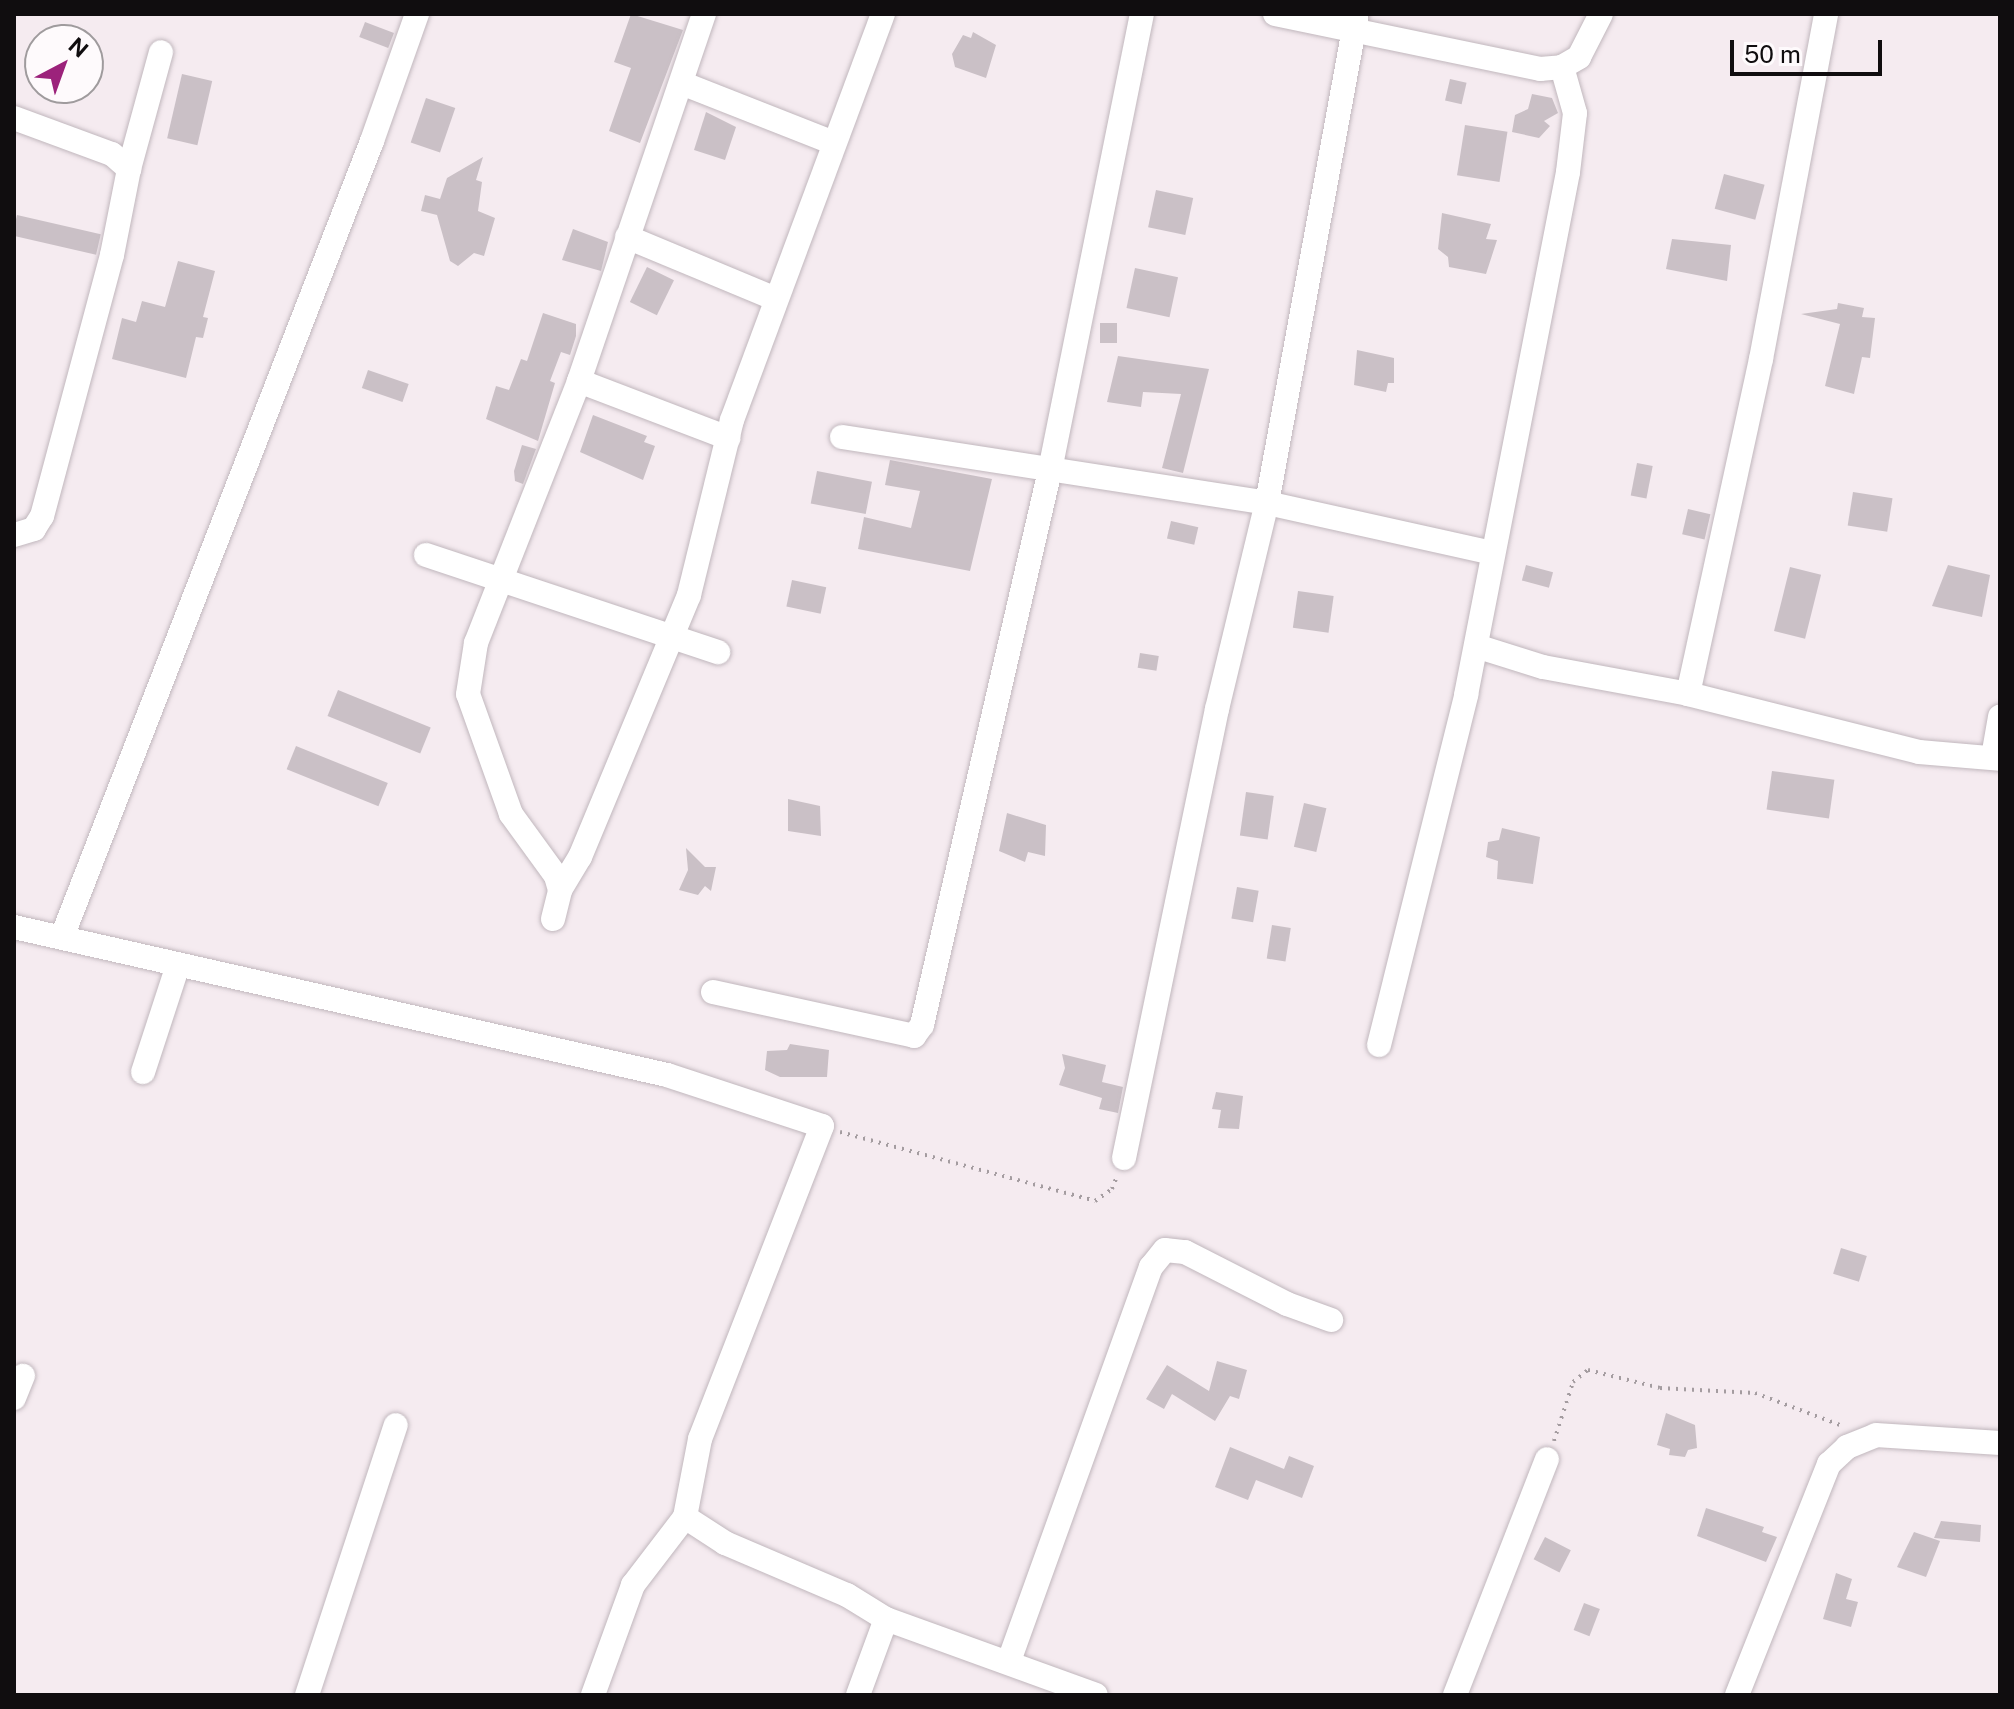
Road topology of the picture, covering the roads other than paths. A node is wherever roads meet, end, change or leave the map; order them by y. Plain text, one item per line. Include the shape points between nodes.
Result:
1 (417, 14) edge
2 (704, 14) edge
3 (883, 14) edge
4 (1142, 14) edge
5 (1275, 14) edge
6 (1601, 14) edge
7 (1826, 14) edge
8 (1355, 22) edge
9 (161, 52) dead end
10 (1562, 67) junction
11 (684, 84) junction
12 (14, 118) edge
13 (834, 143) junction
14 (129, 169) junction
15 (627, 237) junction
16 (776, 299) junction
17 (579, 381) junction
18 (842, 437) dead end
19 (728, 438) junction
20 (1050, 470) junction
21 (1267, 503) junction
22 (14, 535) edge
23 (1492, 553) junction
24 (426, 555) dead end
25 (502, 582) junction
26 (670, 636) junction
27 (1476, 646) junction
28 (718, 652) dead end
29 (1688, 694) junction
30 (2000, 717) edge
31 (1996, 758) edge
32 (560, 890) junction
33 (553, 919) dead end
34 (14, 927) edge
35 (62, 937) junction
36 (178, 965) junction
37 (713, 992) dead end
38 (1379, 1045) dead end
39 (143, 1072) dead end
40 (1124, 1158) road end
41 (1331, 1320) dead end
42 (396, 1425) dead end
43 (2000, 1443) edge
44 (1547, 1459) road end
45 (685, 1517) junction
46 (886, 1619) junction
47 (1009, 1661) junction
48 (307, 1695) edge
49 (593, 1695) edge
50 (858, 1695) edge
51 (1096, 1695) edge
52 (1455, 1695) edge
53 (1737, 1695) edge

1 - 35 street
2 - 11 street
3 - 13 street
4 - 20 street
5 - 8 street
6 - 10 street via 1590,41
7 - 29 street via 1761,359
8 - 10 street via 1503,63
8 - 21 street
9 - 14 street
10 - 23 street via 1575,113 1568,172
11 - 13 street
11 - 15 street
12 - 14 street via 112,154
13 - 16 street
14 - 22 street via 112,255 42,516 34,529
15 - 16 street
15 - 17 street
16 - 19 street
17 - 19 street
17 - 25 street
18 - 20 street
19 - 26 street via 689,595
20 - 21 street
20 - 37 street via 922,1025 914,1036
21 - 23 street
21 - 40 street via 1217,709
23 - 27 street
24 - 25 street
25 - 26 street
25 - 32 street via 476,643 468,694 511,814 556,876
26 - 28 street
26 - 32 street via 580,857
27 - 29 street via 1543,667
27 - 38 street
29 - 31 street via 1919,752
30 - 31 street
32 - 33 street
34 - 35 street
35 - 36 street
36 - 39 street
36 - 45 street via 667,1075 822,1126 700,1439
41 - 47 street via 1287,1304 1185,1252 1165,1250 1151,1267
42 - 48 street
43 - 53 street via 1876,1435 1847,1447 1829,1464
44 - 52 street
45 - 46 street via 725,1543 847,1595
45 - 49 street via 633,1585
46 - 47 street
46 - 50 street
47 - 51 street

